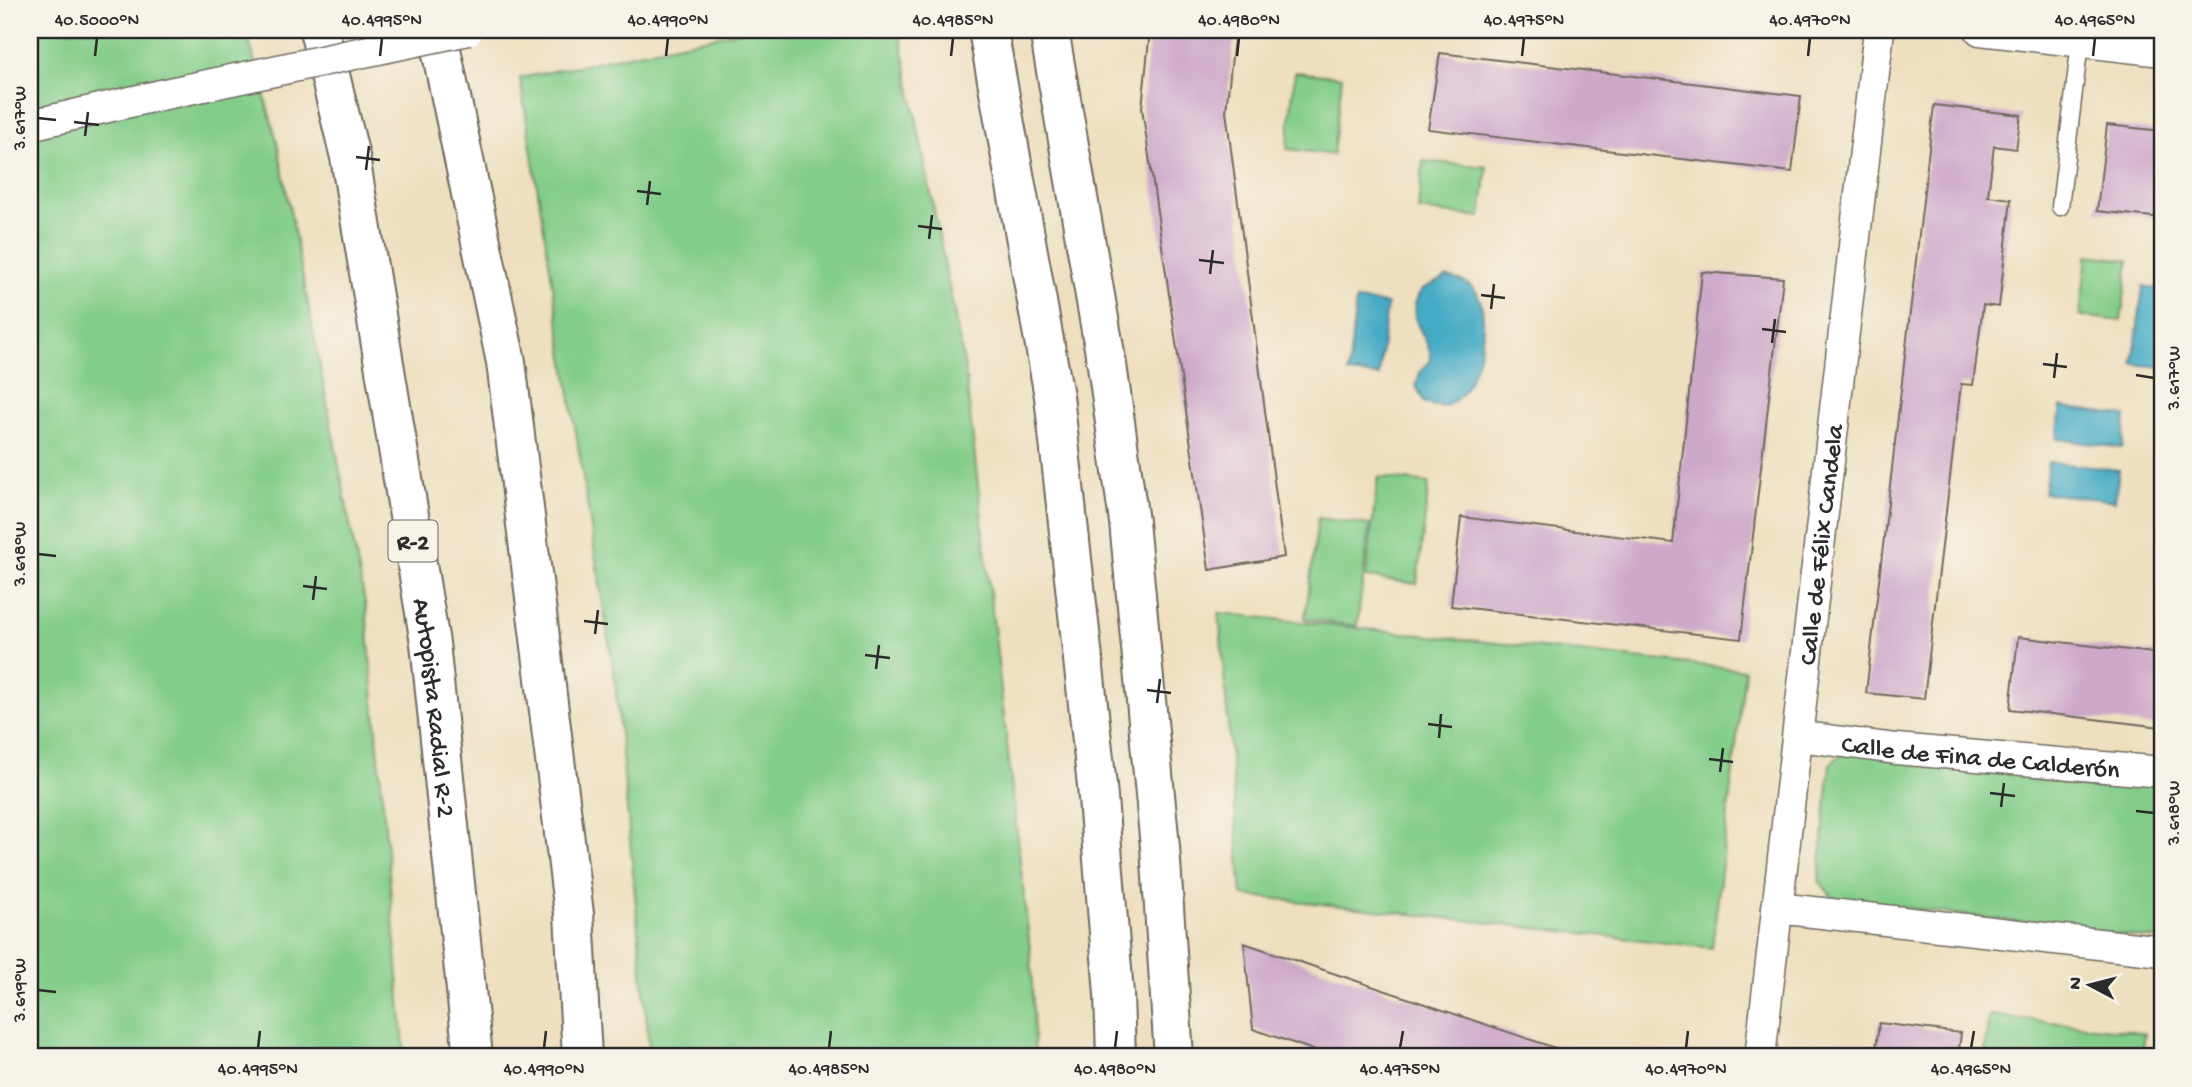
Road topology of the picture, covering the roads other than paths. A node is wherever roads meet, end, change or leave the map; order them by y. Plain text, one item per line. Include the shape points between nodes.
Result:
1 (319, 30) edge
2 (437, 30) edge
3 (468, 30) edge
4 (988, 30) edge
5 (1049, 30) edge
6 (1879, 30) edge
7 (1980, 30) edge
8 (2080, 41) junction
9 (2162, 51) edge
10 (30, 125) edge
11 (2060, 207) dead end
12 (1798, 736) junction
13 (2162, 772) edge
14 (1777, 908) junction
15 (2162, 951) edge
16 (473, 1057) edge
17 (582, 1057) edge
18 (1116, 1057) edge
19 (1174, 1057) edge
20 (1759, 1057) edge

1 - 16 main road, Autopista Radial R-2 / R-2 via 349,157 430,643
2 - 17 main road via 506,362 573,914
3 - 10 street, bridge
4 - 18 main road via 1055,396 1097,786
5 - 19 main road via 1129,522 1160,847
6 - 12 street, Calle de Félix Candela
7 - 8 street
8 - 9 street
8 - 11 lane
12 - 13 street, Calle de Fina de Calderón
12 - 14 street, Calle de Félix Candela
14 - 15 street
14 - 20 street, Calle de Félix Candela

